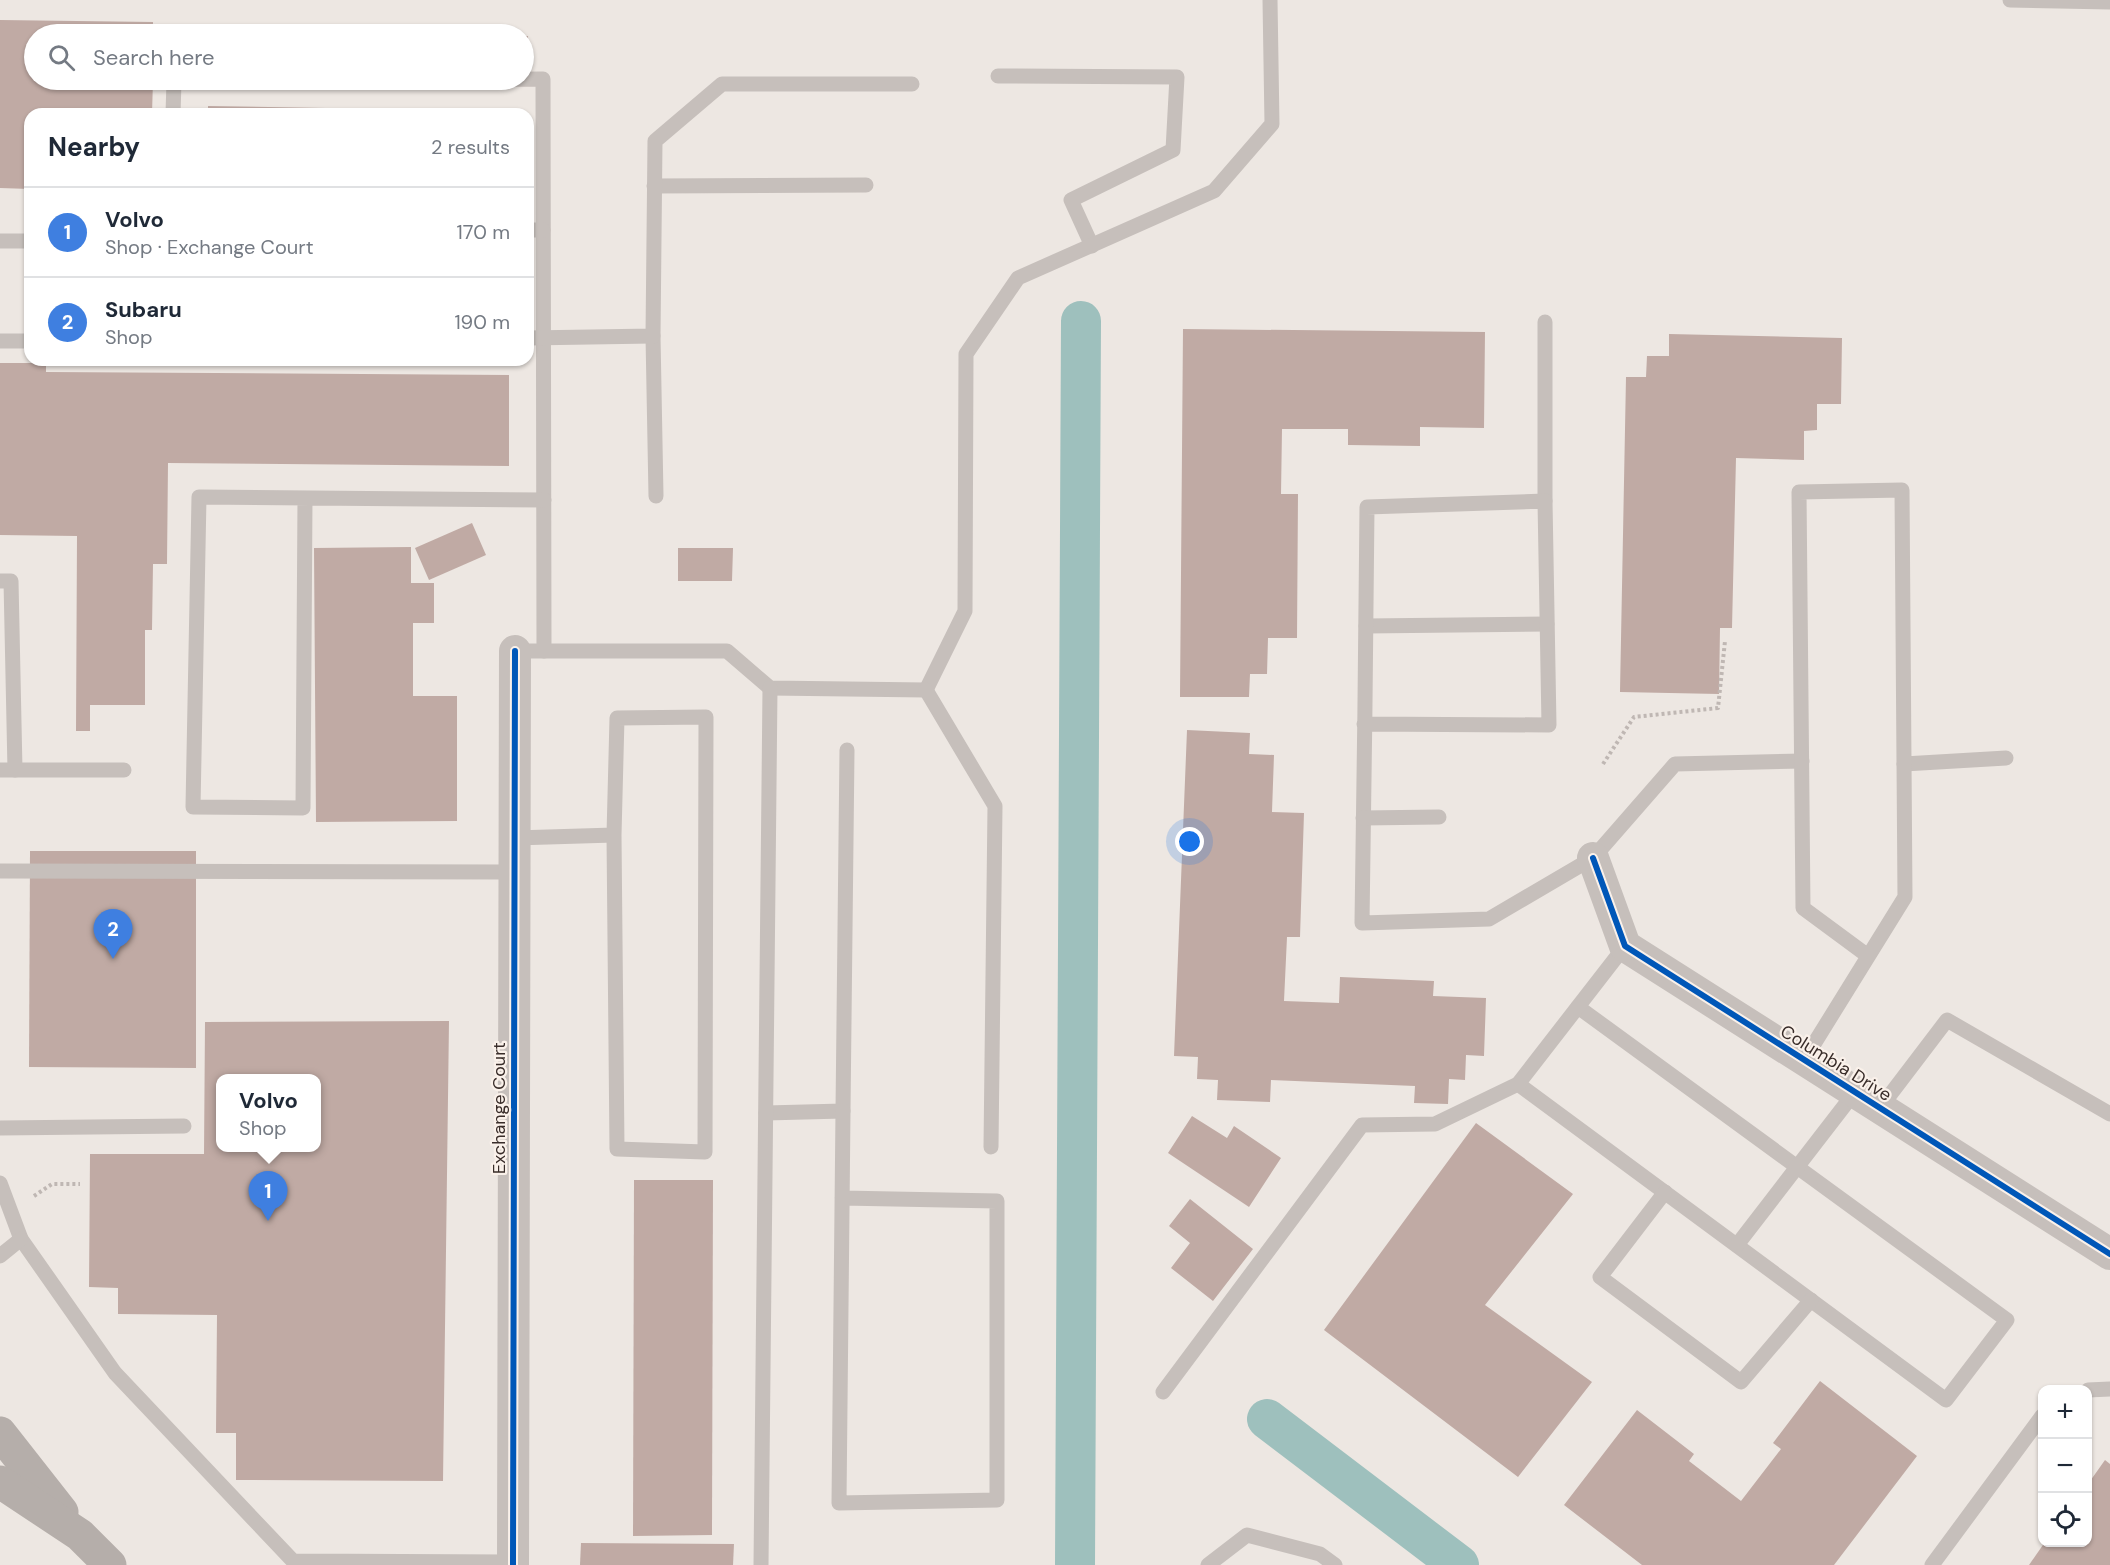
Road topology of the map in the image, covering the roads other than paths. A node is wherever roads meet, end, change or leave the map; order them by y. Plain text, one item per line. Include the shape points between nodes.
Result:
1 (1270, 0) edge
2 (2010, 0) edge
3 (2108, 2) edge
4 (998, 76) dead end
5 (534, 79) edge
6 (912, 84) dead end
7 (174, 90) edge
8 (174, 108) edge
9 (866, 185) dead end
10 (654, 186) junction
11 (536, 230) edge
12 (0, 241) edge
13 (24, 241) edge
14 (1092, 246) junction
15 (1545, 322) dead end
16 (653, 336) junction
17 (536, 338) edge
18 (0, 341) edge
19 (24, 341) edge
20 (656, 496) dead end
21 (305, 498) junction
22 (544, 500) junction
23 (1545, 501) junction
24 (0, 581) edge
25 (1547, 624) junction
26 (1366, 626) junction
27 (530, 651) junction
28 (771, 688) junction
29 (926, 690) junction
30 (1364, 724) junction
31 (847, 750) dead end
32 (2006, 758) dead end
33 (1802, 761) junction
34 (1904, 764) junction
35 (7, 770) edge
36 (124, 770) dead end
37 (1439, 817) dead end
38 (1363, 818) junction
39 (614, 835) junction
40 (515, 838) junction
41 (1593, 858) junction
42 (0, 871) edge
43 (515, 872) junction
44 (1625, 946) junction
45 (1869, 956) junction
46 (1578, 1007) junction
47 (1804, 1060) junction
48 (1518, 1084) junction
49 (1867, 1100) junction
50 (843, 1111) junction
51 (766, 1113) junction
52 (2110, 1114) edge
53 (184, 1126) dead end
54 (0, 1128) edge
55 (991, 1147) dead end
56 (1798, 1167) junction
57 (0, 1183) edge
58 (1665, 1192) junction
59 (842, 1198) junction
60 (21, 1239) junction
61 (1737, 1245) junction
62 (2110, 1254) edge
63 (0, 1257) edge
64 (1810, 1300) junction
65 (2110, 1389) edge
66 (2092, 1390) edge
67 (1163, 1392) dead end
68 (2038, 1423) edge
69 (0, 1433) edge
70 (0, 1482) edge
71 (80, 1535) junction
72 (513, 1563) edge
73 (110, 1565) edge
74 (760, 1565) edge
75 (1208, 1565) edge
76 (1335, 1565) edge
77 (1932, 1565) edge

1 - 14 lane via 1272,124 1214,191
2 - 3 lane
4 - 14 lane via 1177,77 1173,150 1071,200
5 - 11 lane via 543,79
6 - 10 lane via 722,84 655,141
7 - 8 lane
9 - 10 lane
10 - 16 lane
11 - 17 lane
12 - 13 lane
14 - 29 lane via 1018,278 966,354 965,611
15 - 23 lane
16 - 17 lane
16 - 20 lane
17 - 22 lane
18 - 19 lane
21 - 21 lane via 199,497 193,807 303,808
21 - 22 lane
22 - 27 lane
23 - 25 lane
23 - 26 lane via 1367,507
24 - 35 lane via 11,581
25 - 26 lane
25 - 30 lane via 1549,725
26 - 30 lane
27 - 28 lane via 727,651
27 - 40 street, Exchange Court
28 - 29 lane
28 - 51 lane
29 - 55 lane via 995,806
30 - 38 lane
31 - 50 lane
32 - 34 lane
33 - 34 lane via 1799,492 1902,490
33 - 41 lane via 1675,764
33 - 45 lane via 1803,908
34 - 45 lane via 1905,897
35 - 36 lane
37 - 38 lane
38 - 41 lane via 1362,923 1489,919
39 - 39 lane via 617,718 706,717 705,1152 617,1149
39 - 40 lane
40 - 43 street, Exchange Court
41 - 44 street
42 - 43 lane
43 - 72 street, Exchange Court
44 - 46 lane
44 - 47 street, Columbia Drive
45 - 47 lane
46 - 48 lane
46 - 56 lane
47 - 49 street, Columbia Drive
48 - 58 lane
48 - 67 lane via 1435,1124 1362,1125
49 - 52 lane via 1947,1020
49 - 56 lane
49 - 62 street, Columbia Drive
50 - 51 lane
50 - 59 lane
51 - 74 lane
53 - 54 lane
56 - 61 lane
56 - 64 lane via 2007,1320 1946,1400
57 - 60 lane
58 - 61 lane
58 - 64 lane via 1600,1277 1742,1382
59 - 59 lane via 839,1503 997,1500 997,1201
60 - 63 lane
60 - 72 lane via 115,1373 293,1561
61 - 64 lane
65 - 66 lane
68 - 77 lane
69 - 71 main road
70 - 71 main road
71 - 73 main road
75 - 76 lane via 1247,1535 1320,1554

